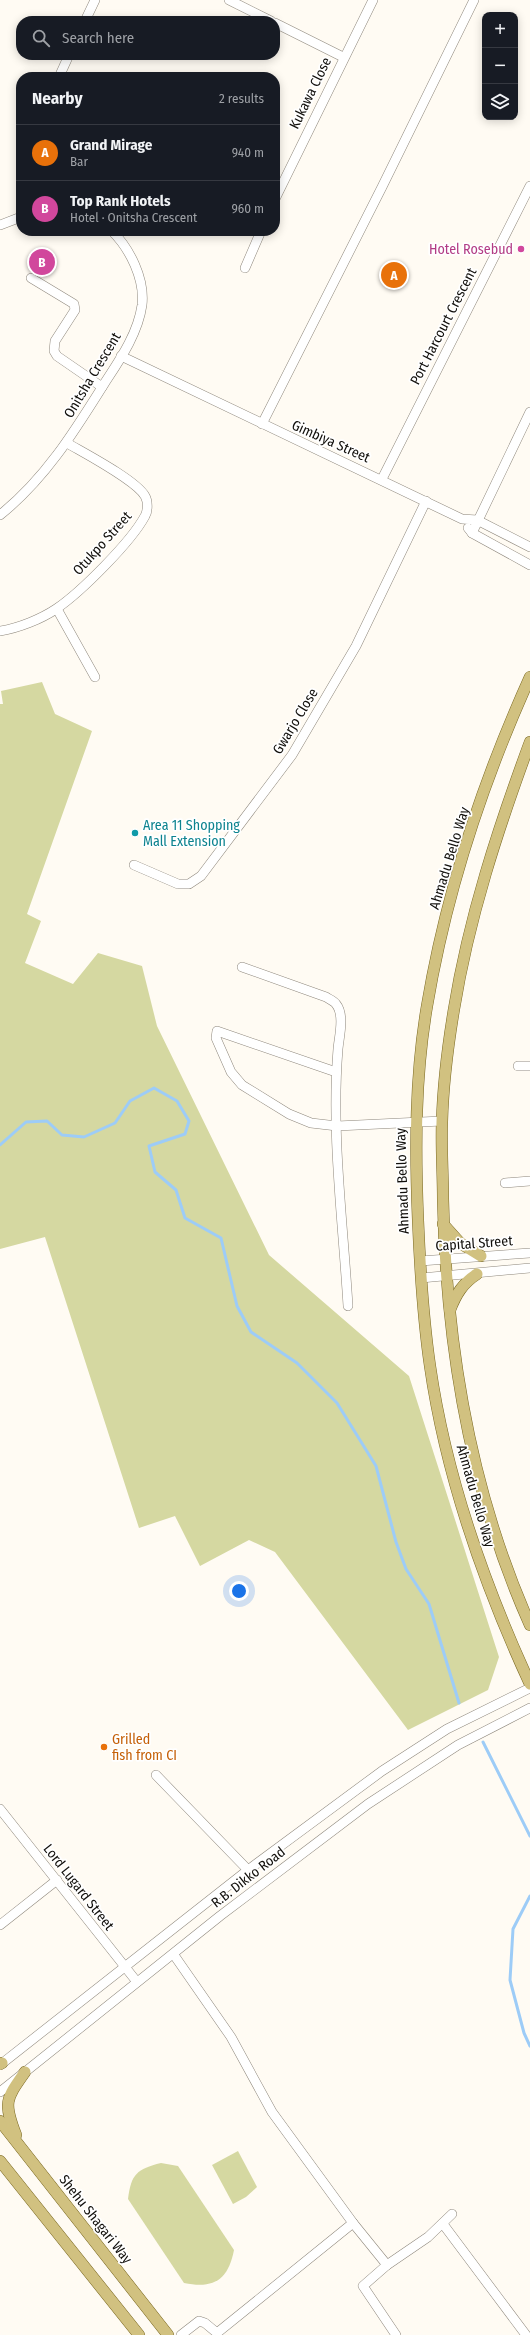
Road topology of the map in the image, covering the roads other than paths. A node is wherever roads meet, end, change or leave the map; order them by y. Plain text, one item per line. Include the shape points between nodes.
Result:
1 (95, 0) edge
2 (229, 0) edge
3 (372, 0) edge
4 (474, 0) edge
5 (87, 16) edge
6 (261, 16) edge
7 (280, 26) edge
8 (343, 57) junction
9 (67, 60) edge
10 (61, 72) edge
11 (530, 186) edge
12 (280, 189) edge
13 (16, 219) edge
14 (0, 225) edge
15 (116, 236) edge
16 (259, 236) edge
17 (245, 268) dead end
18 (31, 278) dead end
19 (121, 356) junction
20 (102, 387) junction
21 (530, 412) edge
22 (262, 424) junction
23 (67, 443) junction
24 (382, 479) junction
25 (426, 501) junction
26 (0, 515) edge
27 (462, 519) junction
28 (477, 520) junction
29 (472, 533) junction
30 (530, 547) edge
31 (530, 565) edge
32 (56, 609) junction
33 (0, 631) edge
34 (94, 677) dead end
35 (530, 677) edge
36 (530, 742) edge
37 (134, 865) dead end
38 (242, 967) dead end
39 (518, 1066) dead end
40 (530, 1066) edge
41 (336, 1072) junction
42 (442, 1121) junction
43 (416, 1122) junction
44 (337, 1126) junction
45 (530, 1181) edge
46 (505, 1182) dead end
47 (444, 1224) junction
48 (530, 1254) edge
49 (481, 1256) junction
50 (444, 1259) junction
51 (420, 1261) junction
52 (530, 1268) edge
53 (477, 1274) junction
54 (446, 1277) junction
55 (422, 1278) junction
56 (348, 1306) dead end
57 (449, 1312) junction
58 (530, 1625) edge
59 (530, 1684) edge
60 (530, 1688) edge
61 (530, 1708) edge
62 (156, 1775) dead end
63 (0, 1809) edge
64 (248, 1870) junction
65 (57, 1880) junction
66 (0, 1925) edge
67 (174, 1955) junction
68 (124, 1969) junction
69 (137, 1982) junction
70 (1, 2064) edge
71 (25, 2072) junction
72 (0, 2092) edge
73 (0, 2121) edge
74 (20, 2147) junction
75 (0, 2161) edge
76 (452, 2214) dead end
77 (353, 2223) junction
78 (443, 2224) junction
79 (387, 2265) junction
80 (139, 2335) edge
81 (168, 2335) edge
82 (181, 2335) edge
83 (396, 2335) edge
84 (526, 2335) edge

1 - 5 street
2 - 6 street
3 - 8 street, Kukawa Close
4 - 22 street
7 - 8 street
8 - 12 street, Kukawa Close
9 - 10 street
11 - 24 street, Port Harcourt Crescent
13 - 14 street
15 - 19 street, Onitsha Crescent via 131,256 142,292 142,306 135,330
16 - 17 street
18 - 20 street via 74,304 75,310 55,341 54,351 57,356
19 - 20 street, Onitsha Crescent
19 - 22 street, Gimbiya Street
20 - 23 street, Onitsha Crescent
21 - 28 street
22 - 24 street, Gimbiya Street
23 - 26 street, Onitsha Crescent via 45,471
23 - 32 street, Otukpo Street via 136,486 146,497 147,512 131,535 100,570
24 - 25 street, Gimbiya Street
25 - 27 street, Gimbiya Street
25 - 37 street, Gwarjo Close via 356,646 292,755 201,876 189,884 178,884
27 - 28 street, Gimbiya Street
27 - 29 street
28 - 29 street
28 - 30 street, Gimbiya Street
29 - 31 street
32 - 33 street, Otukpo Street via 34,620
32 - 34 street
35 - 43 main road, Ahmadu Bello Way via 509,723 482,799 446,922 427,1007
36 - 42 main road, Ahmadu Bello Way via 506,806 466,949 454,1010
38 - 41 street via 326,997 336,1004 340,1021
39 - 40 street
41 - 44 street
41 - 44 street via 217,1031 216,1038 231,1072 242,1085 289,1114 312,1123
42 - 43 street
42 - 47 main road, Ahmadu Bello Way
43 - 44 street
43 - 51 main road, Ahmadu Bello Way
44 - 56 street
45 - 46 street
47 - 49 main road via 460,1243
47 - 50 main road, Ahmadu Bello Way
48 - 49 street, Capital Street
49 - 50 street, Capital Street
50 - 51 street, Capital Street
50 - 54 main road, Ahmadu Bello Way
51 - 55 main road, Ahmadu Bello Way
52 - 53 street
53 - 54 street
53 - 57 main road via 459,1291
54 - 55 street
54 - 57 main road, Ahmadu Bello Way
55 - 59 main road, Ahmadu Bello Way via 430,1365 453,1477 483,1576
57 - 58 main road, Ahmadu Bello Way via 462,1405 478,1474 505,1564
60 - 64 street, R.B. Dikko Road via 447,1729 382,1771
61 - 67 street, R.B. Dikko Road via 458,1745 387,1791 307,1848
62 - 64 street
63 - 65 street, Lord Lugard Street
64 - 68 street, R.B. Dikko Road
65 - 66 street
65 - 68 street, Lord Lugard Street
67 - 69 street, R.B. Dikko Road
67 - 77 street via 231,2037 272,2112
68 - 69 street, Lord Lugard Street
68 - 70 street, R.B. Dikko Road
69 - 71 street, R.B. Dikko Road
71 - 72 street, R.B. Dikko Road
71 - 74 main road via 11,2089 7,2106
73 - 74 main road, Shehu Shagari Way
74 - 81 main road, Shehu Shagari Way
75 - 80 main road
76 - 78 street
77 - 79 street
77 - 82 street via 217,2333 199,2321
78 - 79 street
78 - 84 street
79 - 83 street via 363,2286

